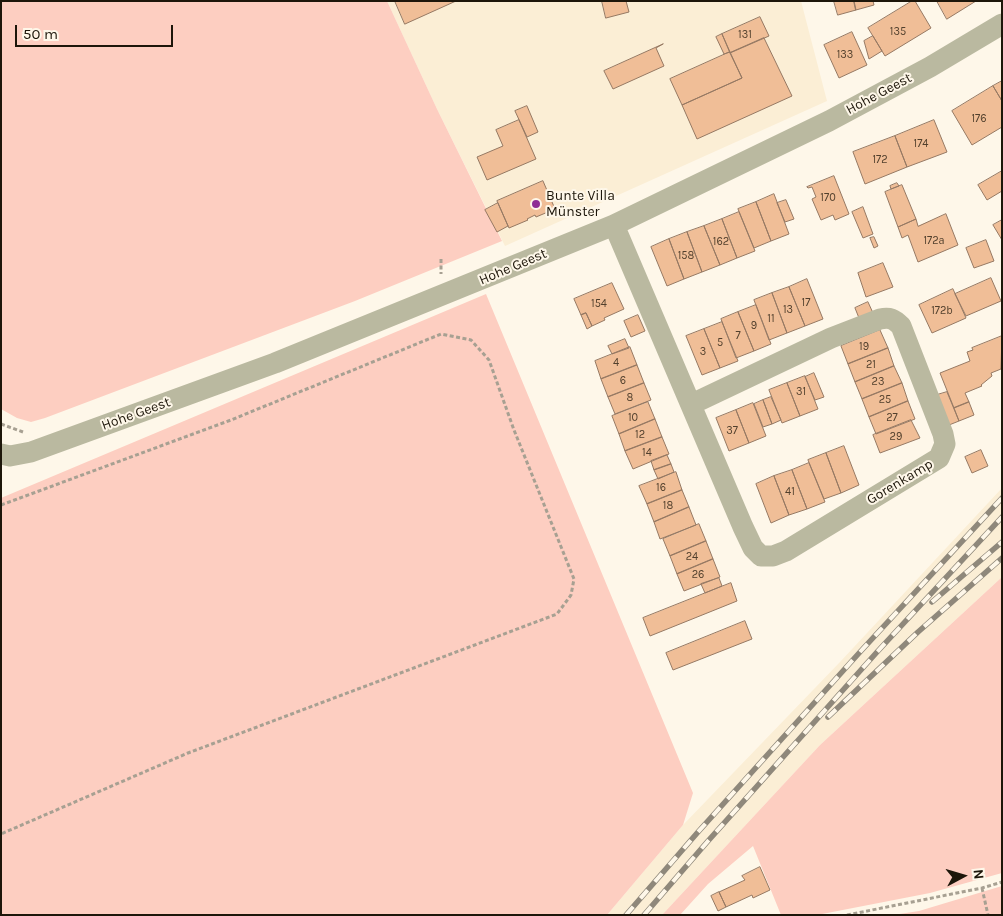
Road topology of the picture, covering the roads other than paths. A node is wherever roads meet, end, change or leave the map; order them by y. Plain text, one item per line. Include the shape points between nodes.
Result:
1 (1002, 24) edge
2 (614, 225) junction
3 (692, 404) junction
4 (1, 454) edge

1 - 2 street, Hohe Geest via 829,121
2 - 3 street, Gorenkamp
2 - 4 street, Hohe Geest via 274,363 41,448 10,456
3 - 3 street, Gorenkamp via 746,534 761,556 786,551 939,458 944,444 901,326 887,318 830,338

